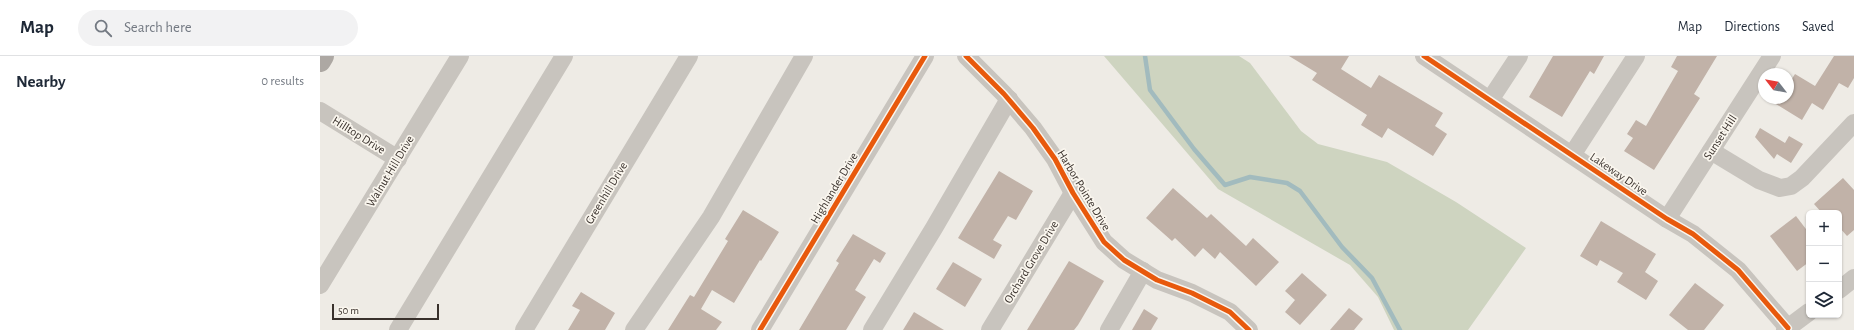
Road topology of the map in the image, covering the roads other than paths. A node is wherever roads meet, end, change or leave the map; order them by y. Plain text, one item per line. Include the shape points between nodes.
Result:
1 (323, 56) edge
2 (460, 56) edge
3 (564, 56) edge
4 (689, 56) edge
5 (804, 56) edge
6 (925, 56) edge
7 (966, 56) edge
8 (1424, 56) edge
9 (1518, 56) edge
10 (1636, 56) edge
11 (1772, 56) edge
12 (320, 61) edge
13 (1009, 99) junction
14 (1490, 100) junction
15 (320, 111) edge
16 (1854, 123) edge
17 (1711, 151) junction
18 (1572, 155) junction
19 (398, 159) junction
20 (1072, 193) junction
21 (1668, 219) junction
22 (1143, 271) junction
23 (1854, 278) edge
24 (320, 285) edge
25 (1842, 288) edge
26 (1806, 314) edge
27 (1786, 329) edge
28 (398, 330) edge
29 (524, 330) edge
30 (634, 330) edge
31 (760, 330) edge
32 (872, 330) edge
33 (990, 330) edge
34 (1109, 330) edge
35 (1249, 330) edge

1 - 12 main road
2 - 19 street, Walnut Hill Drive
3 - 28 street
4 - 29 street, Greenhill Drive
5 - 30 street via 711,217
6 - 31 street, Highlander Drive
7 - 13 street, Harbor Pointe Drive
8 - 14 street, Lakeway Drive
9 - 14 street
10 - 18 street
11 - 17 street, Sunset Hill
13 - 20 street, Harbor Pointe Drive via 1055,159
13 - 32 street
14 - 18 street, Lakeway Drive
15 - 19 street, Hilltop Drive
16 - 17 street via 1802,178 1791,186 1780,188 1759,180
17 - 21 street, Sunset Hill
18 - 21 street, Lakeway Drive
19 - 24 street, Walnut Hill Drive
20 - 22 street, Harbor Pointe Drive via 1104,242 1124,260
20 - 33 street, Orchard Grove Drive
21 - 27 street, Lakeway Drive via 1693,234 1738,270
22 - 34 street
22 - 35 street, Harbor Pointe Drive via 1157,280 1192,293 1230,312
23 - 25 street
26 - 27 street

